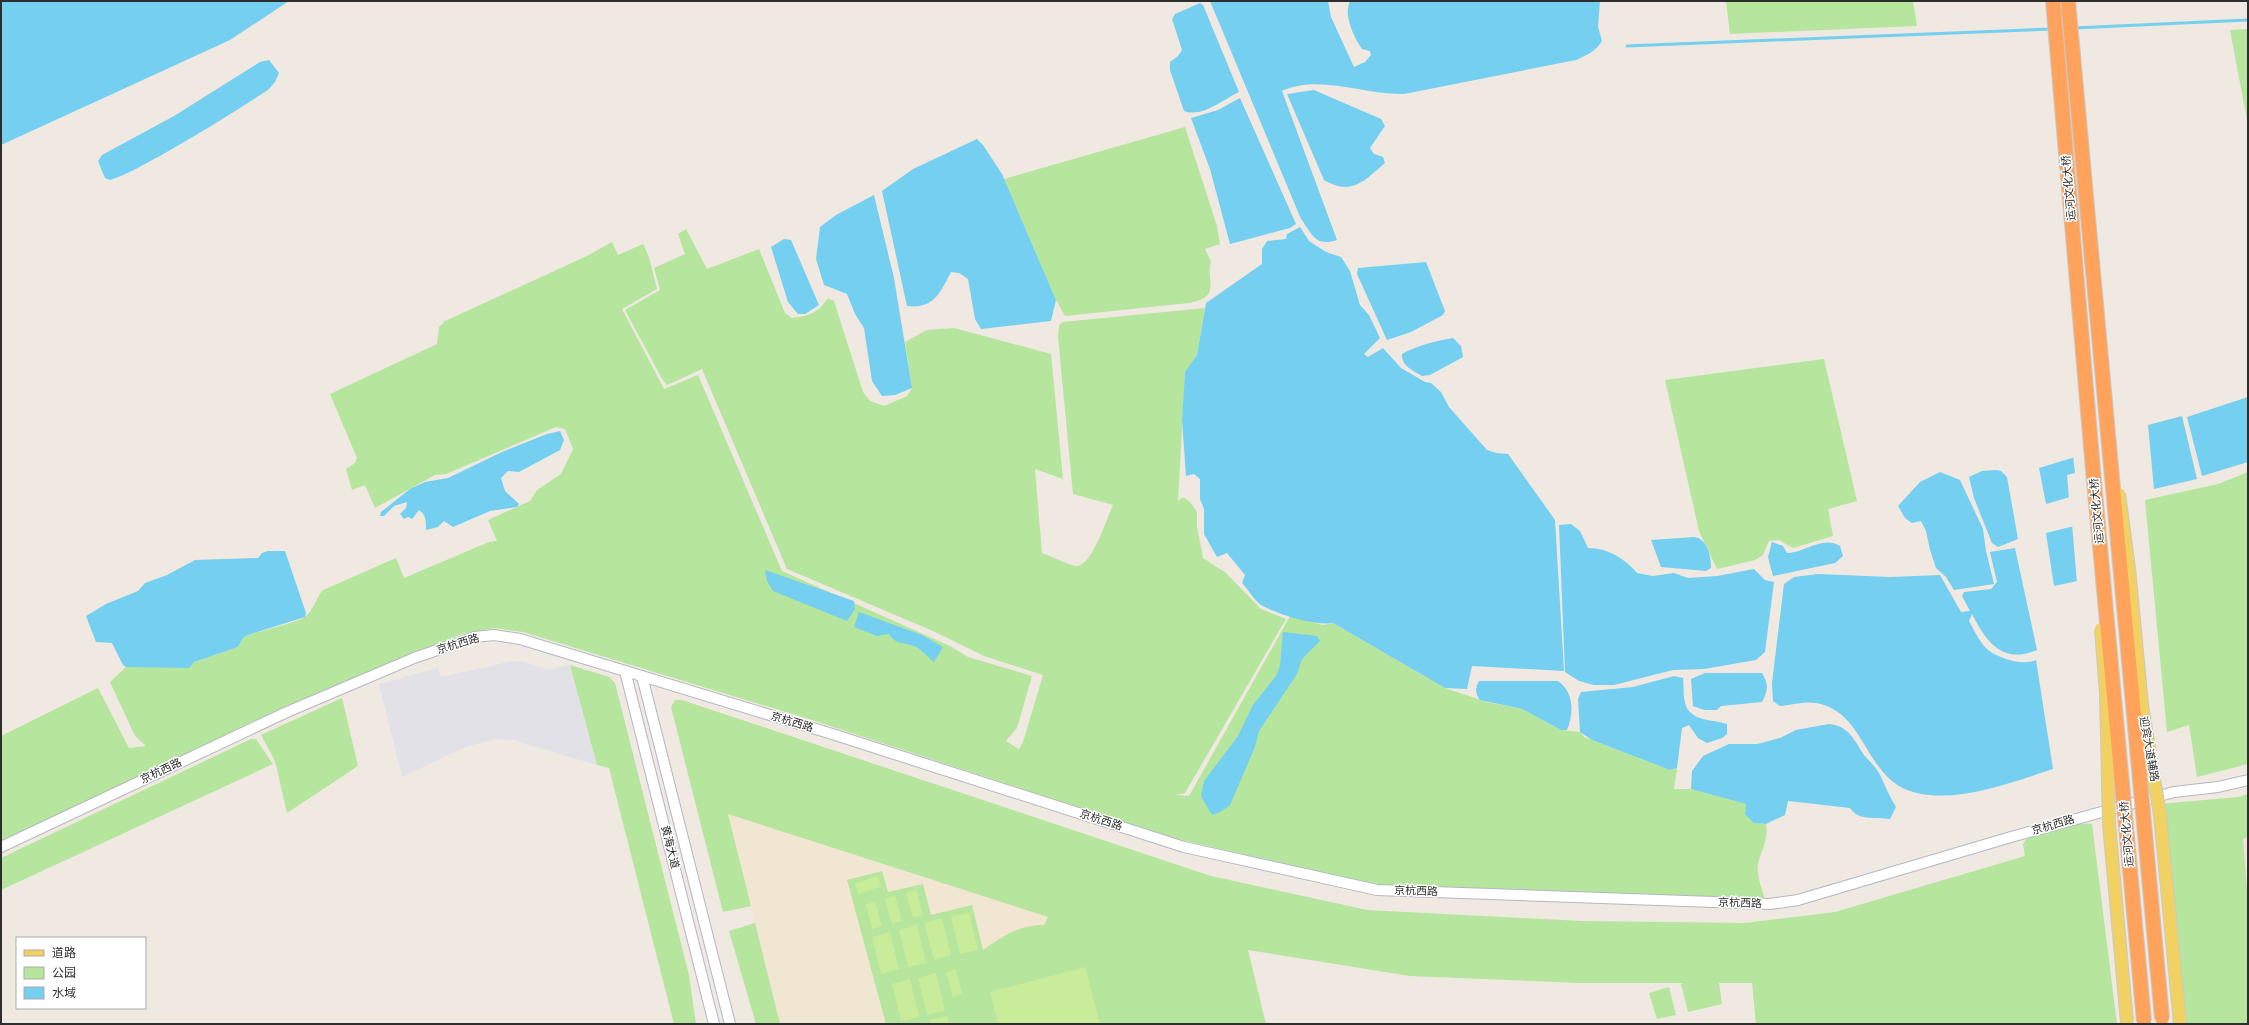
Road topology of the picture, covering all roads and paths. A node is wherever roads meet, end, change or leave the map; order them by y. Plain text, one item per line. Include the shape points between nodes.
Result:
1 (2053, 1) edge
2 (2068, 1) edge
3 (2113, 476) junction
4 (2094, 482) junction
5 (625, 671) junction
6 (642, 676) junction
7 (2248, 780) edge
8 (1, 847) edge
9 (2162, 1018) dead end
10 (2179, 1019) edge
11 (2144, 1021) dead end
12 (2127, 1023) edge
13 (714, 1024) edge
14 (730, 1024) edge

1 - 4 highway, 运河文化大桥, bridge
2 - 3 highway, 运河文化大桥, bridge
3 - 9 highway, 运河文化大桥, bridge
3 - 10 main road, 迎宾大道辅路, bridge via 2121,501 2130,568 2142,705 2160,815
4 - 11 highway, 运河文化大桥, bridge
4 - 12 main road, bridge via 2094,526 2106,693 2109,824
5 - 6 main road, 京杭西路
5 - 8 main road, 京杭西路 via 520,639 494,635 475,637 414,658 287,712
5 - 13 main road, 黄海大道
6 - 7 main road, 京杭西路 via 836,735 1184,847 1377,890 1770,904 1798,900 2011,836 2174,792 2218,787
6 - 14 main road, 黄海大道

